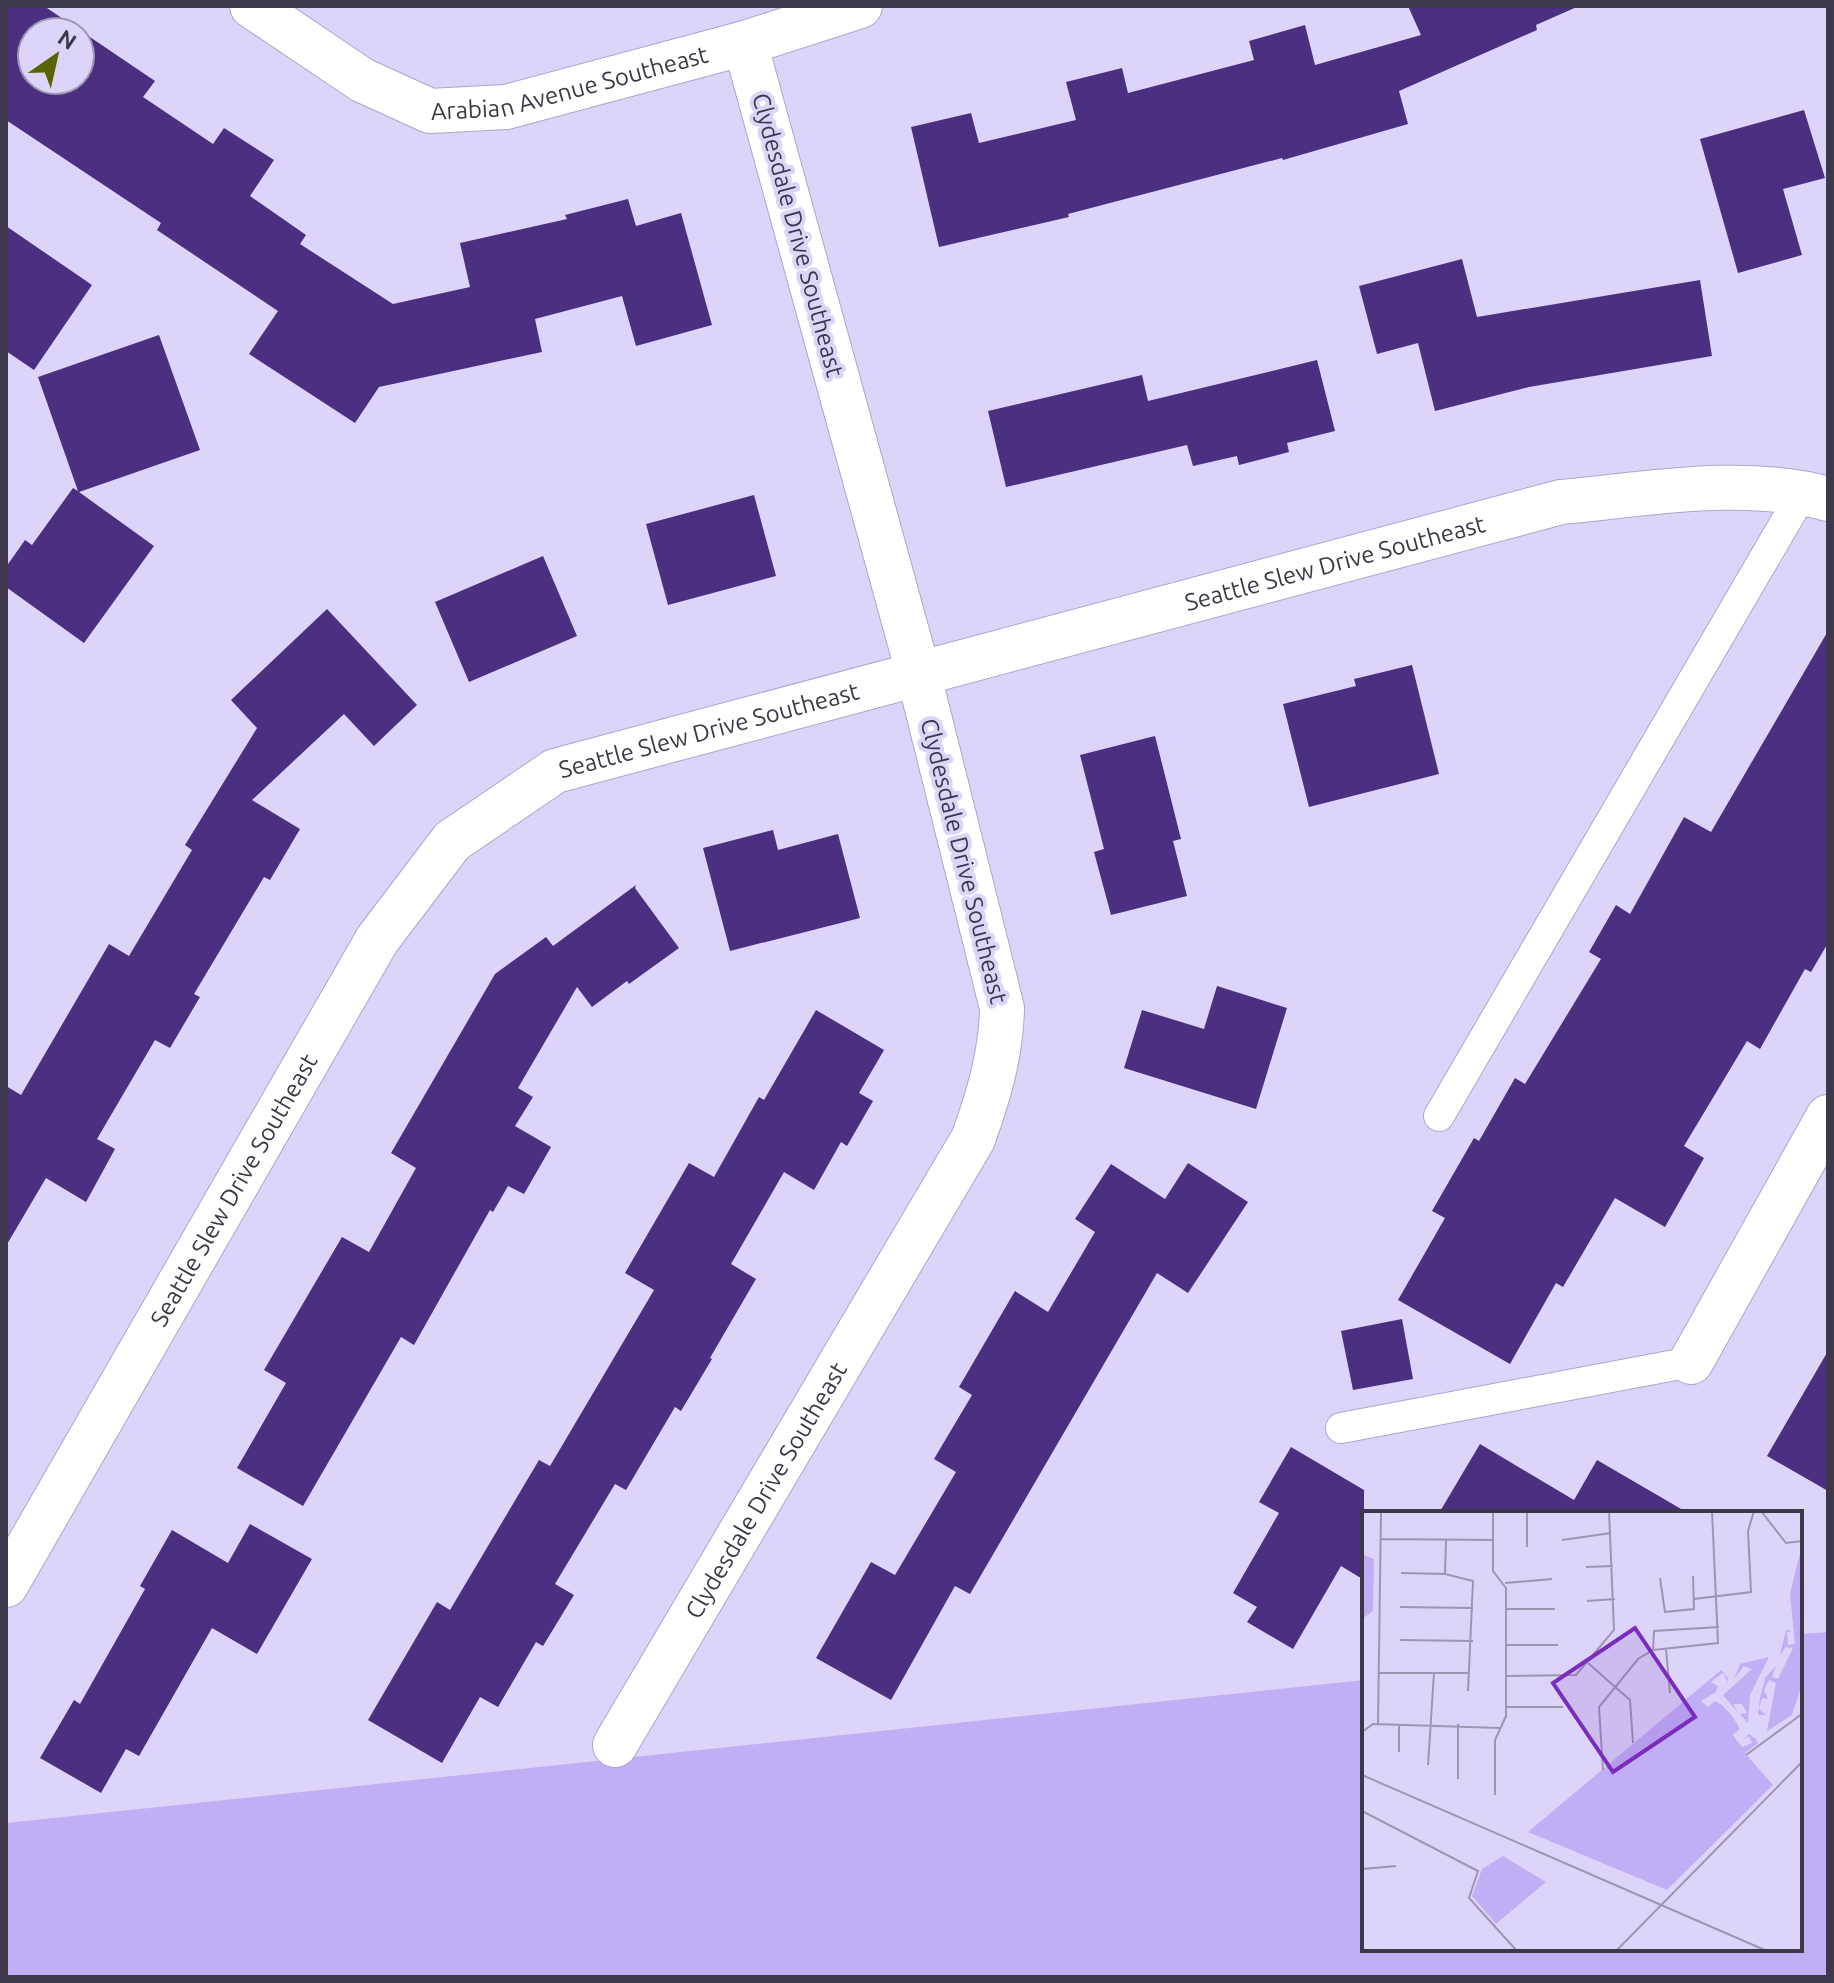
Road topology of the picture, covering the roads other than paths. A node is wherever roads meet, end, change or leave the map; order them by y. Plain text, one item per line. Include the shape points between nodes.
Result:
1 (252, 6) edge
2 (860, 6) edge
3 (745, 43) junction
4 (1816, 496) edge
5 (918, 672) junction
6 (1439, 1116) dead end
7 (1828, 1117) edge
8 (1691, 1362) joint
9 (1341, 1428) dead end
10 (6, 1585) edge
11 (615, 1745) dead end

1 - 3 street, Arabian Avenue Southeast via 362,80 430,111 506,107
2 - 3 street, Arabian Avenue Southeast
3 - 5 street, Clydesdale Drive Southeast
4 - 5 street, Seattle Slew Drive Southeast via 1719,488 1561,502
4 - 6 lane
5 - 10 street, Seattle Slew Drive Southeast via 555,771 452,841 377,940
5 - 11 street, Clydesdale Drive Southeast via 1002,1008 1001,1043 989,1095 973,1139 942,1196
7 - 8 street
8 - 9 lane

